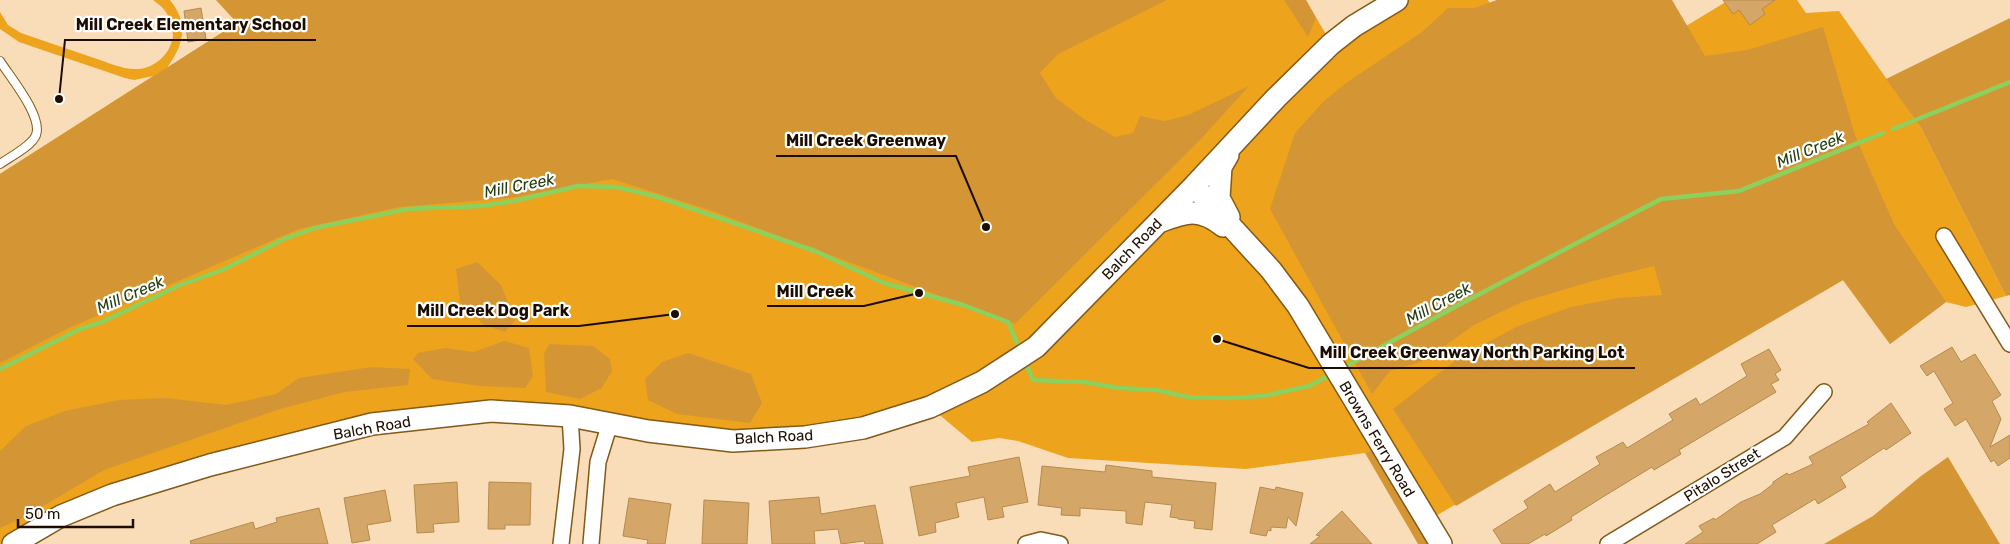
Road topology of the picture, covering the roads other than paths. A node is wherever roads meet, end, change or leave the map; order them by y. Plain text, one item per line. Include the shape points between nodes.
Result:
1 (1397, 0) edge
2 (0, 61) edge
3 (1237, 140) junction
4 (0, 164) edge
5 (1194, 186) junction
6 (1158, 222) junction
7 (1944, 236) dead end
8 (1242, 240) junction
9 (2010, 344) edge
10 (1824, 392) dead end
11 (570, 416) junction
12 (610, 423) junction
13 (13, 544) edge
14 (562, 544) edge
15 (591, 544) edge
16 (1026, 544) edge
17 (1060, 544) edge
18 (1441, 544) edge
19 (1608, 544) edge

1 - 3 street, Balch Road via 1331,44
2 - 4 lane via 33,110 36,136 25,148
3 - 5 street, Balch Road
3 - 8 street, Browns Ferry Road via 1221,167 1220,198
5 - 6 street, Balch Road
5 - 8 street, Browns Ferry Road
6 - 8 street, Browns Ferry Road via 1197,212 1213,218
6 - 12 street, Balch Road via 1036,347 982,382 930,407 872,426 805,437 733,441
7 - 9 street
8 - 18 street, Browns Ferry Road via 1298,306
10 - 19 street, Pitalo Street via 1786,437
11 - 12 street, Balch Road
11 - 13 street, Balch Road via 490,411 372,424 210,465 112,494 61,516
11 - 14 street via 572,449
12 - 15 street via 598,462
16 - 17 street via 1041,540

